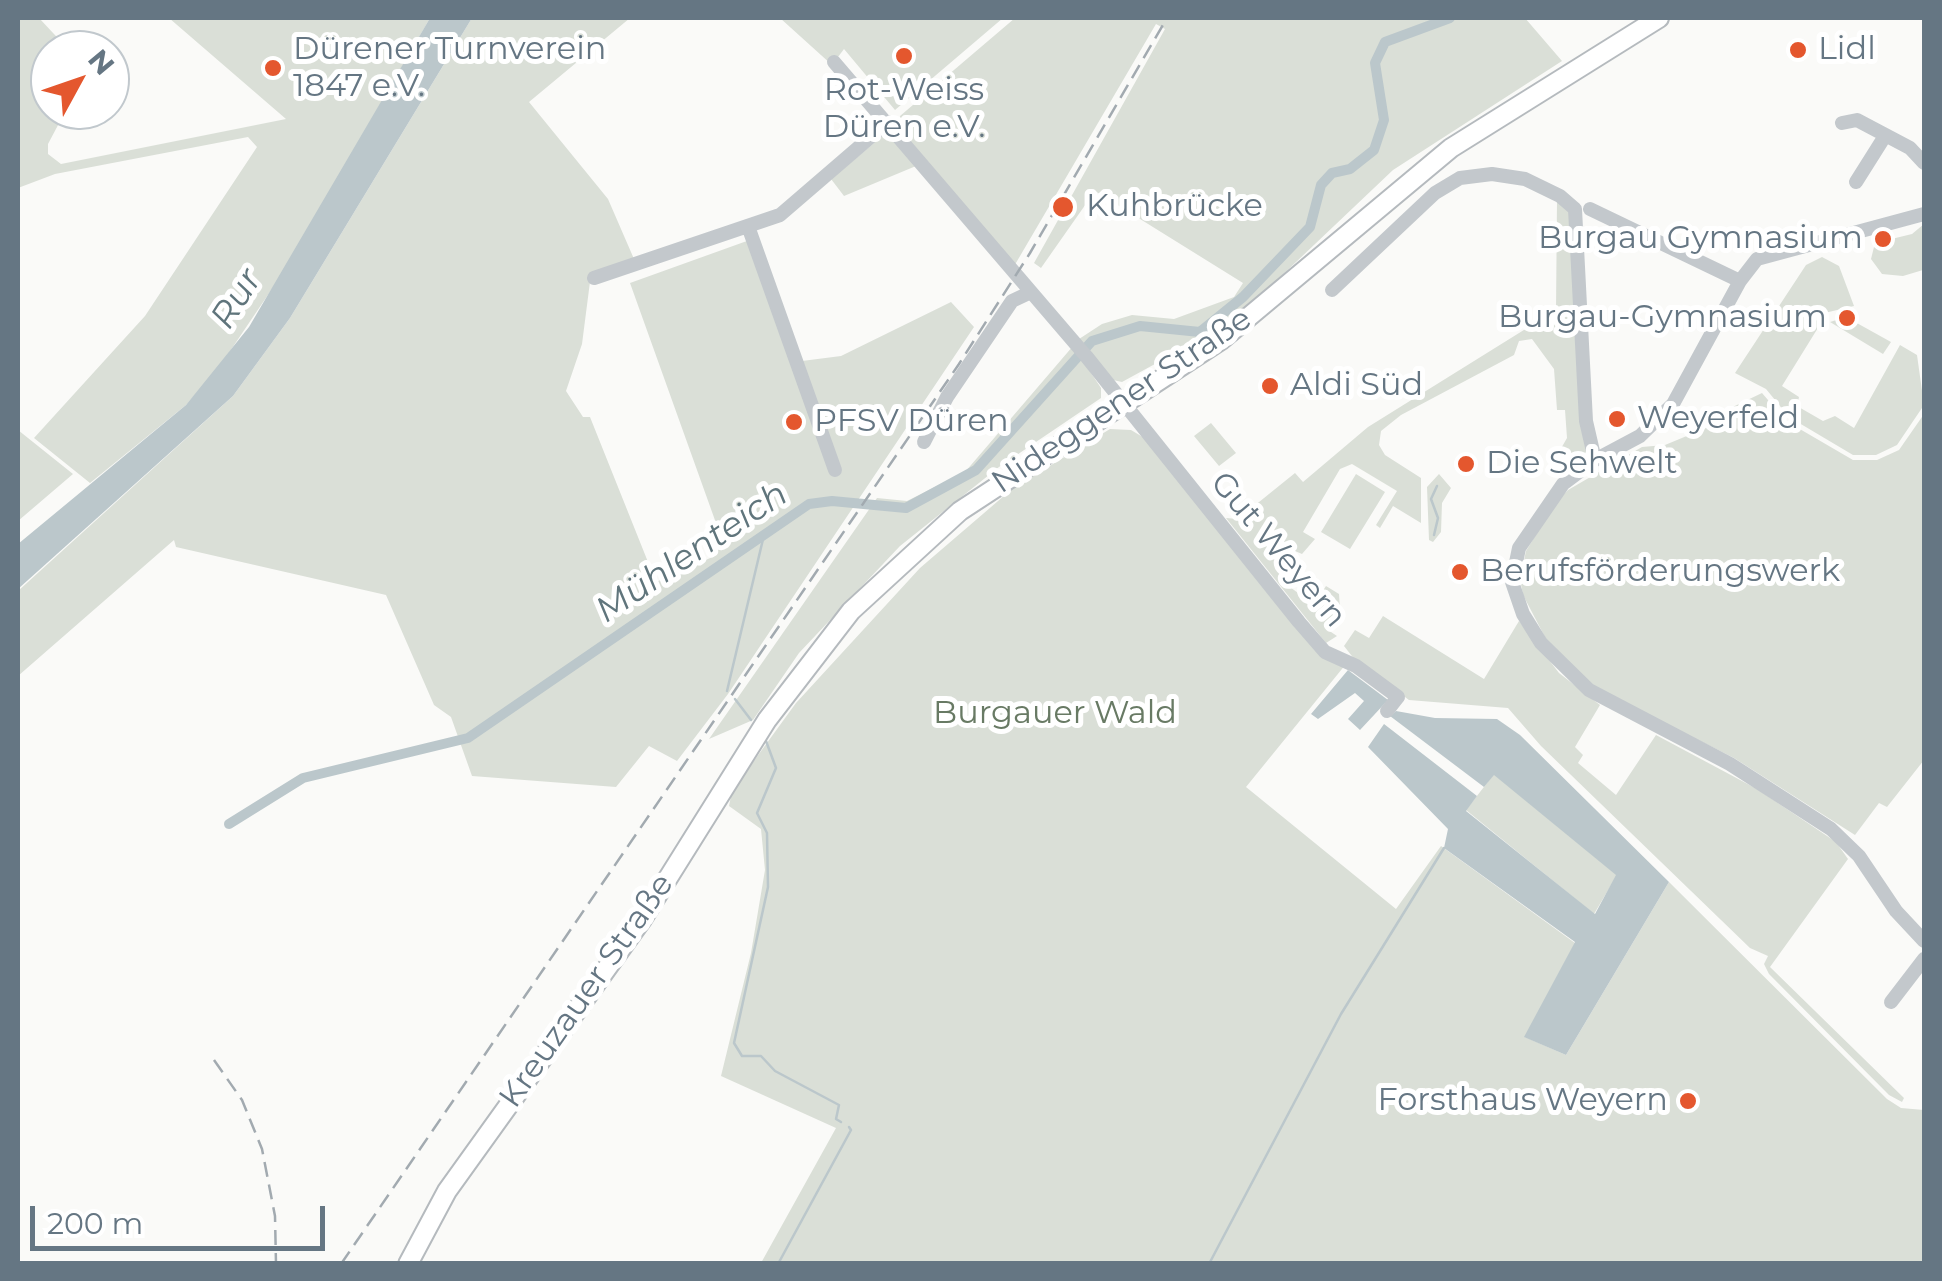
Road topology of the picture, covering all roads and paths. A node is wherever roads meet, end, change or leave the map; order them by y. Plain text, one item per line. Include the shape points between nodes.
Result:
1 (1659, 18) edge
2 (834, 62) dead end
3 (888, 122) junction
4 (1842, 123) dead end
5 (1885, 136) junction
6 (1924, 163) edge
7 (1856, 182) dead end
8 (1590, 209) dead end
9 (1924, 214) edge
10 (749, 229) junction
11 (594, 278) dead end
12 (1740, 281) junction
13 (1332, 290) dead end
14 (1029, 293) junction
15 (1122, 404) junction
16 (924, 442) dead end
17 (1596, 460) junction
18 (835, 470) dead end
19 (1387, 711) dead end
20 (766, 720) joint
21 (1924, 942) edge
22 (1924, 960) edge
23 (1891, 1002) dead end
24 (408, 1264) edge

1 - 15 main road, Nideggener Straße via 1451,148 1260,310
2 - 3 street
3 - 10 street via 780,215
3 - 14 street
4 - 5 street via 1857,120
5 - 6 street
5 - 7 street
8 - 12 street
9 - 12 street via 1766,255
10 - 11 street
10 - 18 street
12 - 17 street via 1673,404 1640,436
13 - 17 street via 1434,193 1460,178 1524,179 1560,196 1574,209 1586,421
14 - 15 street
14 - 16 street via 1012,302
15 - 19 street, Gut Weyern via 1325,652 1398,697
15 - 20 main road, Nideggener Straße via 982,495 909,555 851,611
17 - 21 street via 1548,500 1514,563 1517,598 1541,643 1602,700 1768,786 1840,837
20 - 24 main road, Kreuzauer Straße via 642,918 446,1191
22 - 23 street

